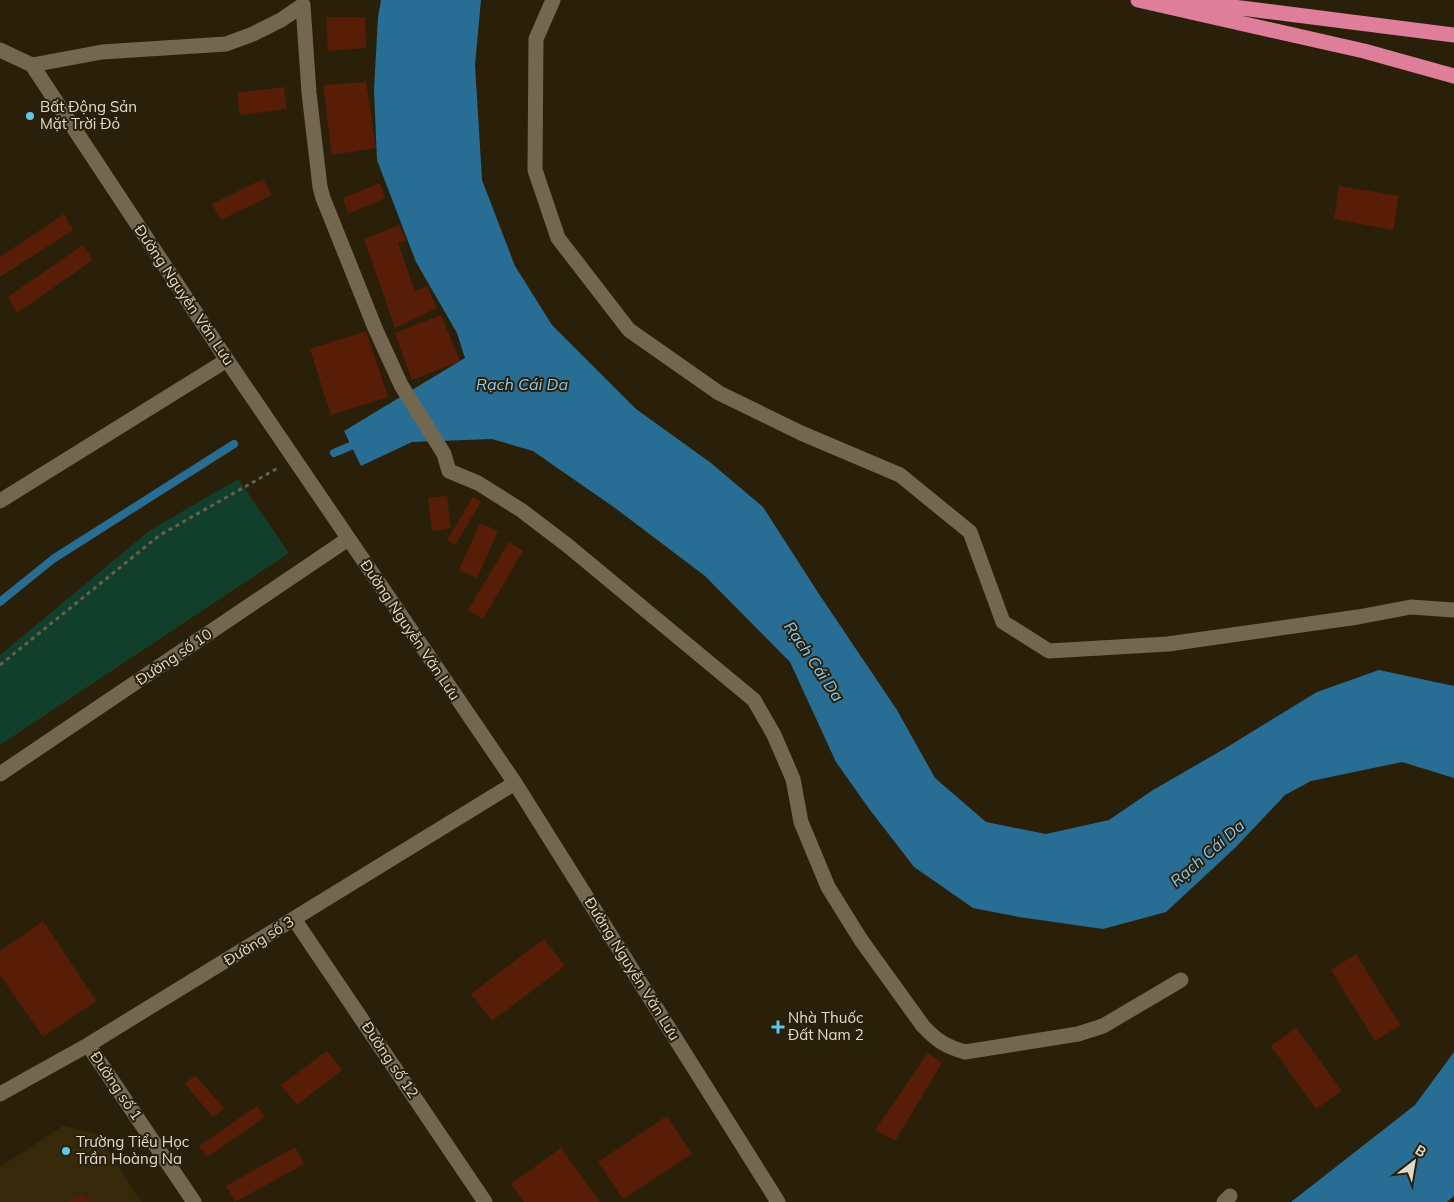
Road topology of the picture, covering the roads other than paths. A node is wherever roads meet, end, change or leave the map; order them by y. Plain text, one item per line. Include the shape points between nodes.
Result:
1 (553, 0) edge
2 (1138, 0) edge
3 (1178, 0) edge
4 (1454, 35) edge
5 (0, 50) edge
6 (32, 65) junction
7 (1454, 76) edge
8 (227, 360) junction
9 (1, 497) edge
10 (348, 539) junction
11 (1454, 610) edge
12 (0, 774) edge
13 (515, 783) junction
14 (294, 919) junction
15 (1181, 980) dead end
16 (88, 1045) junction
17 (0, 1094) edge
18 (194, 1202) edge
19 (485, 1202) edge
20 (778, 1202) edge

1 - 11 street via 536,39 535,170 558,238 629,330 719,393 900,475 970,532 1003,622 1049,651 1168,644 1411,607
2 - 7 highway via 1364,51
3 - 4 highway
5 - 6 street
6 - 8 street, Đường Nguyễn Văn Lưu
6 - 15 street via 102,52 226,44 281,20 303,5 308,93 320,187 401,385 444,454 450,471 478,483 521,510 754,700 793,779 801,822 828,886 861,940 923,1026 949,1047 965,1052 1078,1034 1104,1026
8 - 9 street
8 - 10 street, Đường Nguyễn Văn Lưu
10 - 12 street, Đường số 10
10 - 13 street, Đường Nguyễn Văn Lưu
13 - 14 street, Đường số 3
13 - 20 street, Đường Nguyễn Văn Lưu
14 - 16 street, Đường số 3
14 - 19 street, Đường số 12
16 - 17 street, Đường số 3
16 - 18 street, Đường số 1

